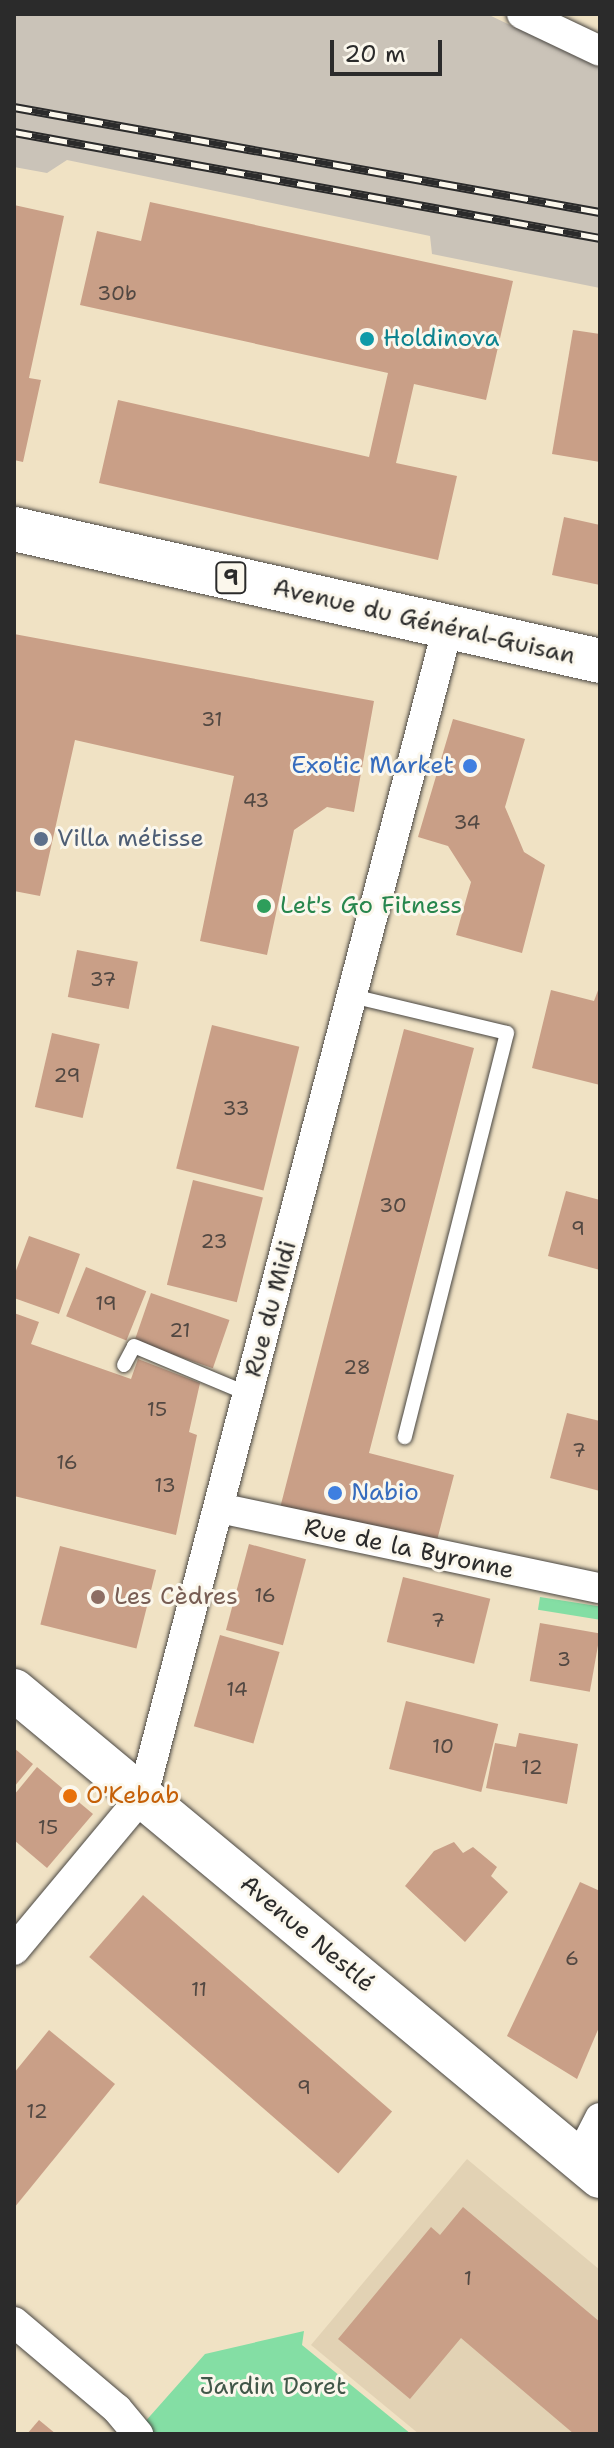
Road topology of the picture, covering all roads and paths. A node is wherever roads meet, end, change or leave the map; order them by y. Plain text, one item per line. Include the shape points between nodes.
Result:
1 (522, 14) edge
2 (600, 51) edge
3 (14, 529) edge
4 (448, 627) junction
5 (600, 661) edge
6 (352, 996) junction
7 (124, 1365) dead end
8 (249, 1394) junction
9 (405, 1437) dead end
10 (219, 1508) junction
11 (600, 1588) edge
12 (14, 1690) edge
13 (143, 1795) junction
14 (14, 1950) edge
15 (600, 2118) edge
16 (589, 2168) edge
17 (14, 2322) edge
18 (138, 2434) edge

1 - 2 street
3 - 4 main road, Avenue du Général-Guisan / 9
4 - 5 main road, Avenue du Général-Guisan / 9
4 - 6 street, Rue du Midi
6 - 8 street, Rue du Midi
6 - 9 lane via 507,1033
7 - 8 lane via 134,1346
8 - 10 street, Rue du Midi
10 - 11 street, Rue de la Byronne via 461,1563
10 - 13 street, Rue du Midi
12 - 13 street, Avenue Nestlé
13 - 14 street, Rue du Midi
13 - 16 street, Avenue Nestlé
15 - 16 street
17 - 18 street via 117,2409

